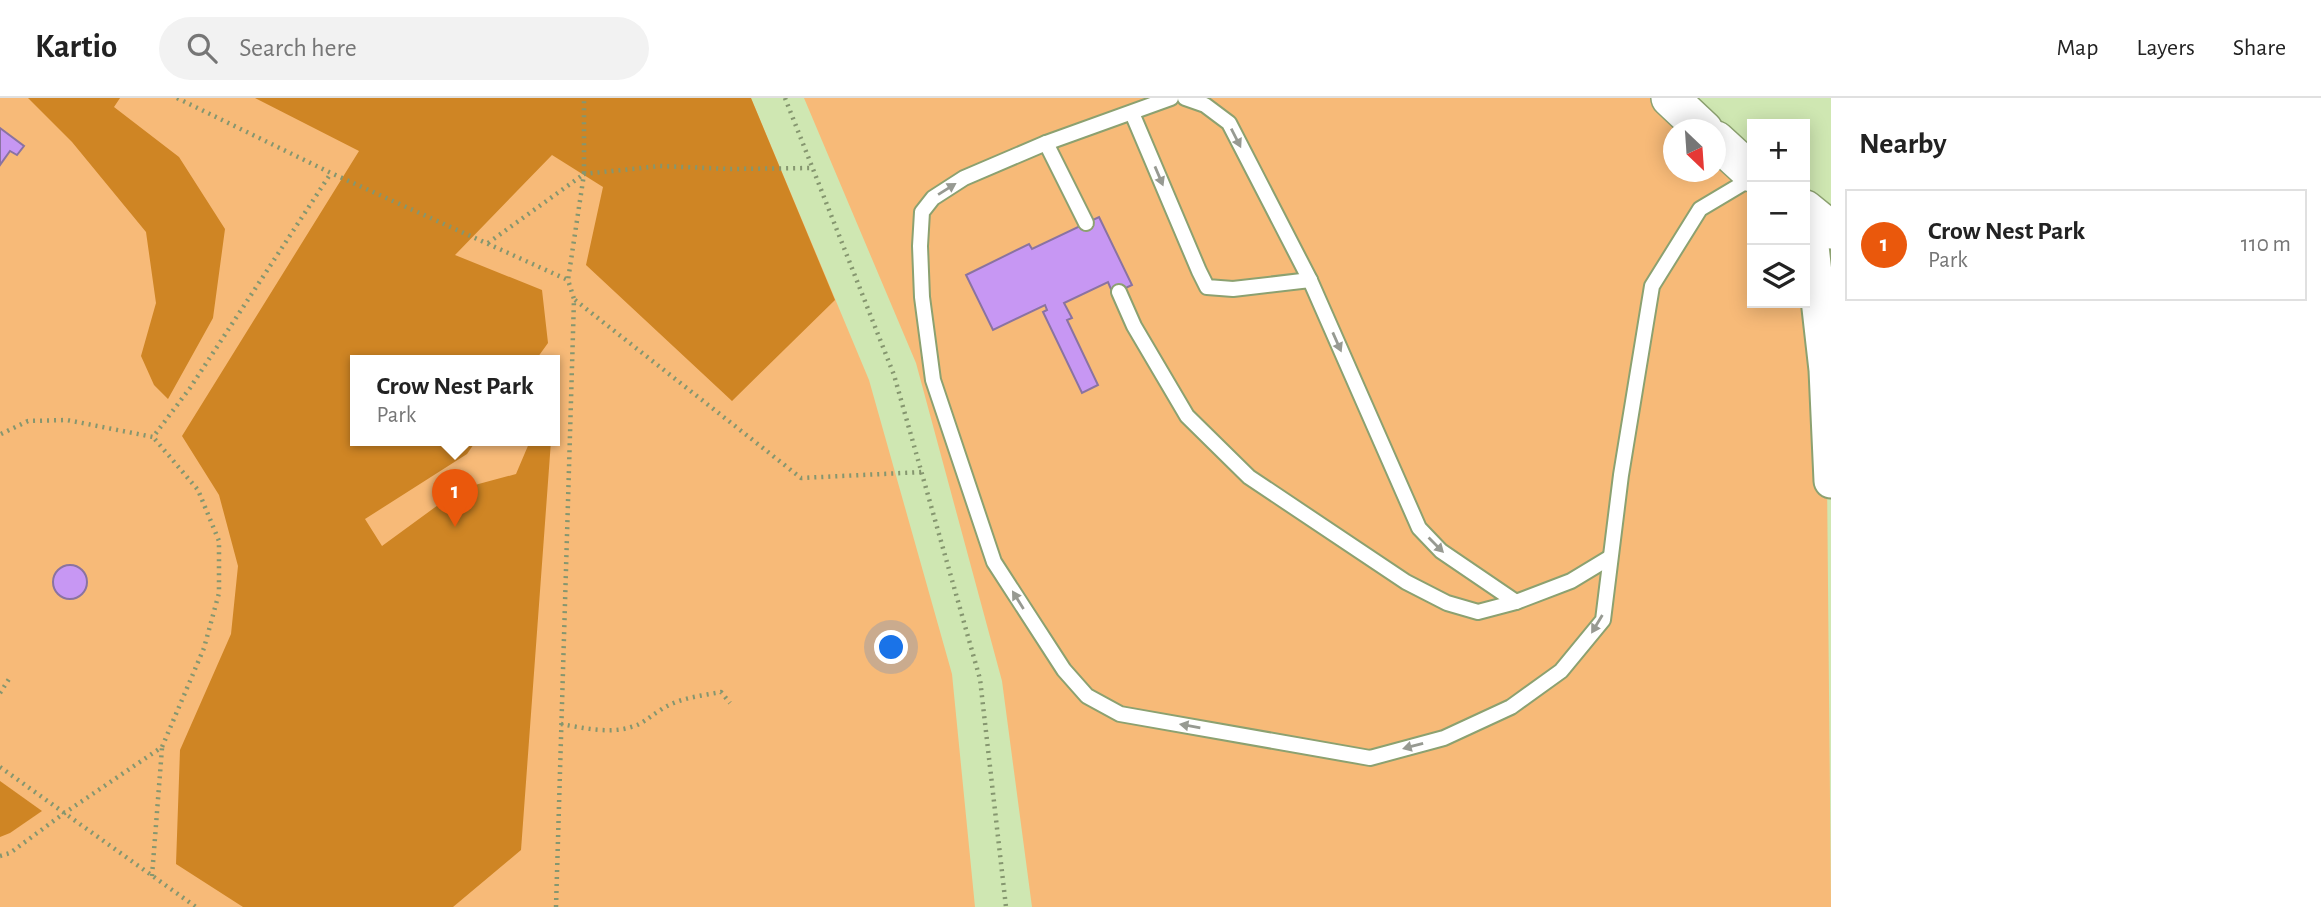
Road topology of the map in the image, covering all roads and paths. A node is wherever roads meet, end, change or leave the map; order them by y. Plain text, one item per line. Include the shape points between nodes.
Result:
1 (177, 98) edge
2 (584, 98) edge
3 (785, 98) edge
4 (1171, 98) edge
5 (1185, 98) edge
6 (1670, 98) edge
7 (1132, 113) junction
8 (1692, 119) edge
9 (1046, 143) junction
10 (1726, 150) edge
11 (812, 168) junction
12 (1747, 170) edge
13 (331, 173) junction
14 (584, 174) junction
15 (1747, 178) edge
16 (1814, 217) edge
17 (1086, 223) dead end
18 (488, 244) junction
19 (568, 280) junction
20 (1310, 280) junction
21 (1119, 292) dead end
22 (574, 299) junction
23 (0, 434) edge
24 (153, 437) junction
25 (923, 472) junction
26 (1831, 481) edge
27 (1609, 558) junction
28 (1516, 602) junction
29 (9, 679) dead end
30 (0, 693) edge
31 (730, 703) dead end
32 (561, 724) junction
33 (162, 747) junction
34 (0, 767) edge
35 (63, 814) junction
36 (0, 856) edge
37 (152, 877) junction
38 (196, 907) edge
39 (555, 907) edge
40 (1006, 907) edge

1 - 13 path
2 - 14 path
3 - 11 path
4 - 7 lane
5 -> 20 lane via 1205,105 1229,123
6 - 8 main road
7 - 9 lane
7 -> 20 lane via 1207,286 1233,289
9 - 17 lane
27 -> 9 lane via 1603,620 1561,671 1511,707 1444,738 1370,758 1120,714 1087,696 1064,670 994,562 933,380 922,297 922,212 933,198 964,178
10 - 12 main road
11 - 14 path via 660,166
11 - 25 path via 894,375
13 - 18 path
13 - 24 path
14 - 18 path
14 - 19 path
15 - 27 lane via 1700,209 1652,286
16 - 26 street
18 - 19 path
19 - 22 path
20 -> 28 lane via 1419,527 1441,551
21 - 28 lane via 1188,416 1249,477 1406,582 1447,603 1478,612
22 - 25 path via 801,478
22 - 32 path
23 - 24 path via 28,421 67,420
24 - 33 path via 198,490 219,541 219,593 204,648
25 - 40 path via 980,679
27 - 28 lane via 1571,581
29 - 30 path
31 - 32 path via 721,692 686,699 629,728 595,730
32 - 39 path
33 - 35 path
33 - 37 path
34 - 35 path
35 - 36 path
35 - 37 path
37 - 38 path

